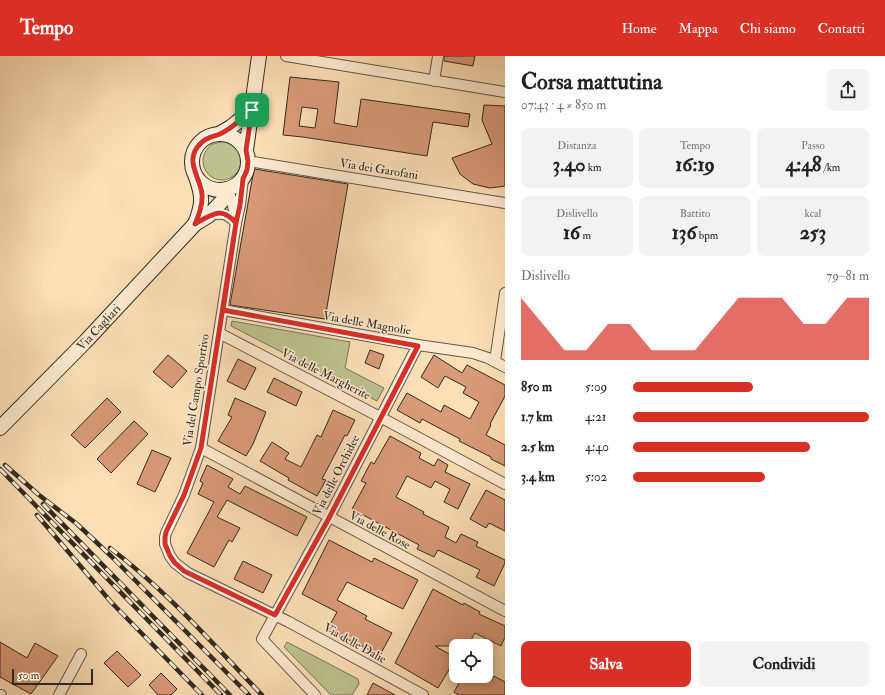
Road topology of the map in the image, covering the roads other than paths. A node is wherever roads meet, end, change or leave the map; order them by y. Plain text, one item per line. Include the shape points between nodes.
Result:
1 (259, 56) edge
2 (286, 56) edge
3 (438, 56) edge
4 (434, 80) junction
5 (505, 92) edge
6 (252, 110) junction
7 (219, 134) junction
8 (247, 156) junction
9 (196, 176) junction
10 (243, 179) junction
11 (227, 189) junction
12 (505, 203) edge
13 (208, 216) junction
14 (237, 221) junction
15 (195, 224) junction
16 (505, 293) edge
17 (223, 310) junction
18 (219, 334) junction
19 (418, 346) junction
20 (495, 361) junction
21 (505, 367) edge
22 (380, 417) junction
23 (0, 428) edge
24 (201, 448) junction
25 (505, 484) edge
26 (329, 518) junction
27 (505, 611) edge
28 (275, 615) junction
29 (81, 654) dead end
30 (59, 695) edge
31 (315, 695) edge
32 (423, 695) edge

1 - 6 street
2 - 4 street
3 - 4 street
4 - 5 street
6 - 7 street
6 - 8 street
7 - 8 street via 235,138
7 - 9 street via 206,138 196,149 192,162
8 - 10 street via 247,170
8 - 12 street, Via dei Garofani
9 - 11 street via 209,188
9 - 15 street, Via Cagliari via 202,194
10 - 11 street
10 - 14 street, Via del Campo Sportivo
11 - 13 street, Via Cagliari via 224,199
11 - 14 street, Via del Campo Sportivo
13 - 14 street via 224,213
13 - 15 street, Via Cagliari
14 - 17 street, Via del Campo Sportivo
15 - 23 street, Via Cagliari via 85,342
16 - 20 street
17 - 18 street, Via del Campo Sportivo
17 - 19 street, Via delle Magnolie
18 - 22 street, Via delle Margherite
18 - 24 street, Via del Campo Sportivo
19 - 20 street, Via delle Magnolie via 473,353
19 - 22 street, Via delle Orchidee
20 - 21 street, Via delle Magnolie
22 - 25 street, Via delle Margherite
22 - 26 street, Via delle Orchidee
24 - 26 street, Via delle Rose
24 - 28 street, Via del Campo Sportivo via 184,495 166,532 166,548 184,571
26 - 27 street, Via delle Rose
26 - 28 street, Via delle Orchidee
28 - 31 street, Via delle Orchidee via 262,639
28 - 32 street, Via delle Dalie
29 - 30 street

